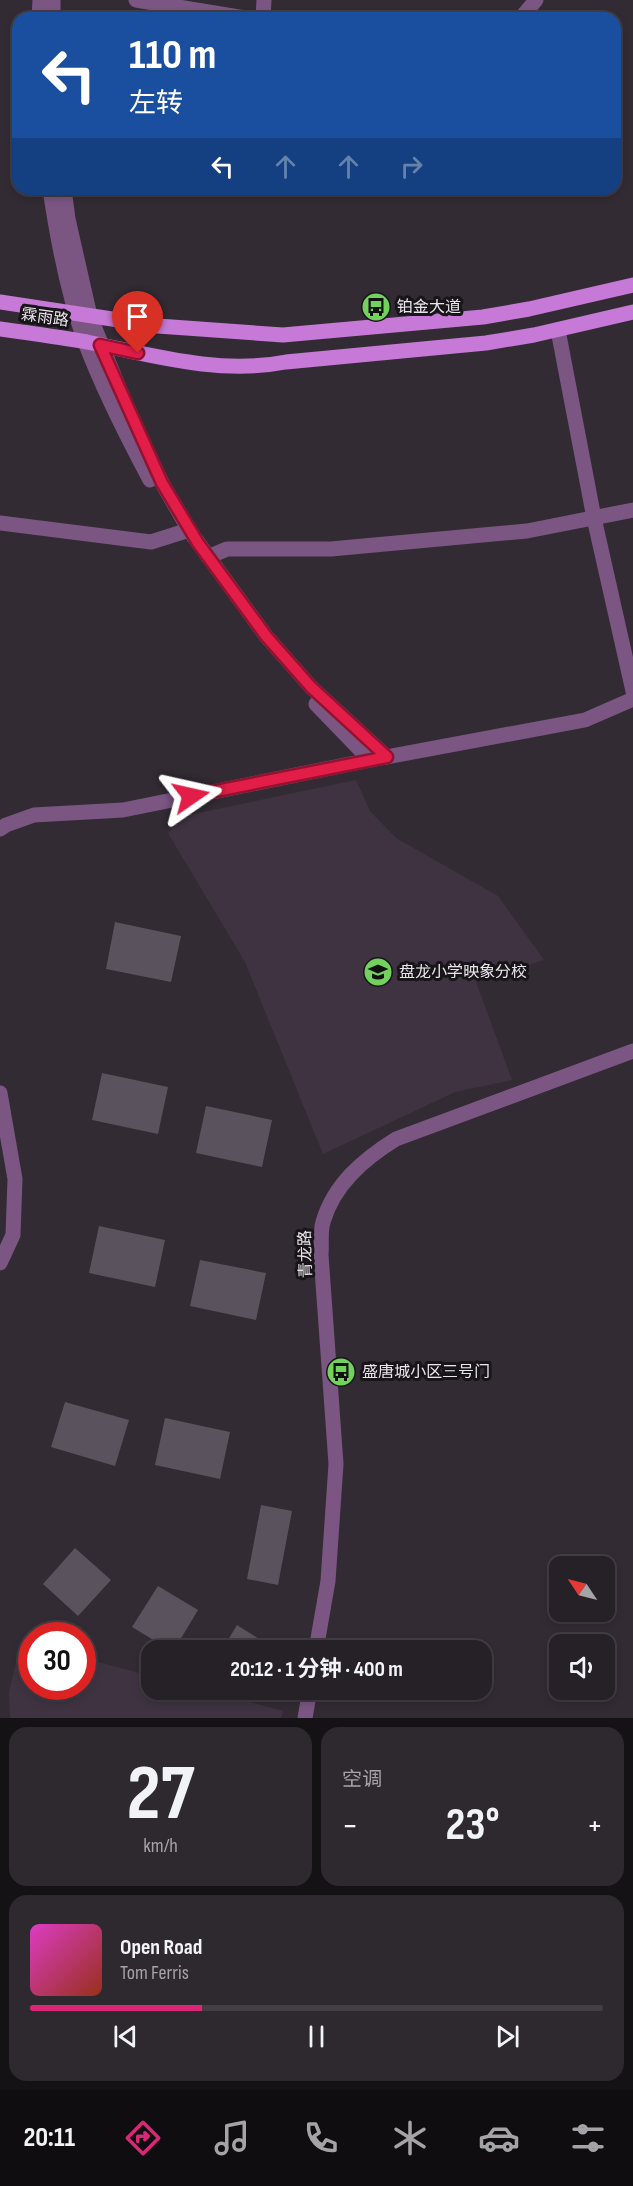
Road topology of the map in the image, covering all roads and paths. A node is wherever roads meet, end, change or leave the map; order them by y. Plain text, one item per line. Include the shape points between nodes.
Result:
1 (136, 0) edge
2 (536, 0) edge
3 (209, 12) edge
4 (526, 12) edge
5 (51, 195) edge
6 (65, 195) edge
7 (633, 285) edge
8 (0, 302) edge
9 (633, 312) edge
10 (83, 315) junction
11 (0, 329) edge
12 (558, 330) junction
13 (92, 343) junction
14 (633, 510) edge
15 (594, 518) junction
16 (0, 523) edge
17 (184, 531) junction
18 (208, 557) junction
19 (633, 691) edge
20 (633, 699) edge
21 (387, 757) junction
22 (370, 760) junction
23 (0, 830) edge
24 (633, 1052) edge
25 (0, 1093) edge
26 (0, 1263) edge
27 (318, 1640) edge
28 (308, 1700) edge
29 (305, 1718) edge

1 - 3 street
2 - 4 street
5 - 10 street
6 - 10 street
7 - 10 main road via 483,317 283,335 168,327
8 - 10 main road, 霖雨路
9 - 12 main road
10 - 13 street
11 - 13 main road, 霖雨路
12 - 13 main road via 486,344 264,366 197,364
12 - 15 street
13 - 17 street via 118,421
14 - 15 street
15 - 18 street via 527,531 331,549 227,549
15 - 19 street
16 - 17 street via 151,542
17 - 18 street
17 - 22 street via 260,642
18 - 21 street via 266,636 311,687
20 - 21 street via 585,720
21 - 22 street
22 - 23 street via 123,810 34,815
24 - 27 street, 青龙路 via 396,1139 372,1153 333,1197 322,1224 321,1255 336,1464 328,1581
25 - 26 street via 15,1179 13,1235
28 - 29 street

